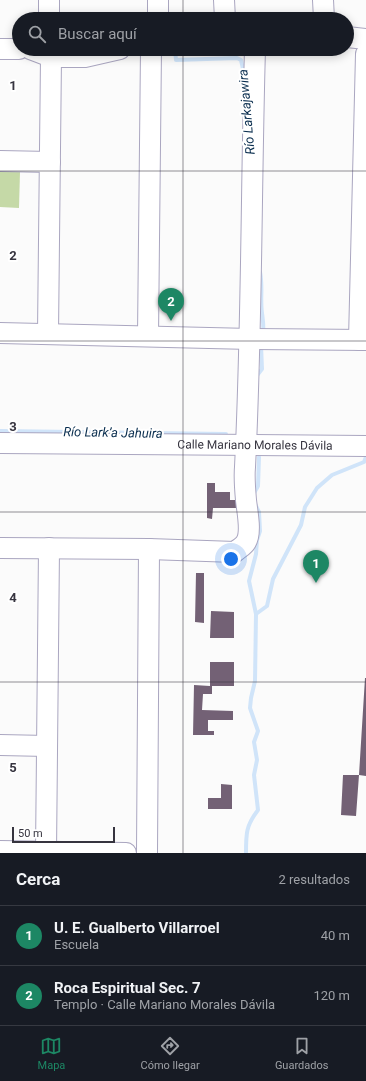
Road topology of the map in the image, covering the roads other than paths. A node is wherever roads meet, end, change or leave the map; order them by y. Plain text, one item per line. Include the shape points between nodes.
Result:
1 (49, 0) edge
2 (158, 0) edge
3 (224, 0) edge
4 (323, 0) edge
5 (49, 12) edge
6 (158, 12) edge
7 (225, 12) edge
8 (324, 12) edge
9 (354, 38) edge
10 (366, 39) edge
11 (0, 49) edge
12 (12, 49) edge
13 (366, 54) edge
14 (59, 56) edge
15 (151, 56) edge
16 (255, 56) edge
17 (51, 57) joint
18 (0, 161) edge
19 (50, 162) junction
20 (0, 333) edge
21 (48, 333) junction
22 (148, 336) junction
23 (251, 339) junction
24 (363, 340) edge
25 (0, 443) edge
26 (247, 445) junction
27 (366, 446) edge
28 (0, 548) edge
29 (50, 548) junction
30 (149, 549) junction
31 (0, 745) edge
32 (47, 746) junction
33 (0, 851) edge
34 (46, 852) edge
35 (126, 853) edge
36 (147, 853) edge

1 - 5 street
2 - 6 street
3 - 7 street
4 - 8 street
9 - 10 street
11 - 12 street
13 - 24 street
14 - 17 street
15 - 22 street
16 - 23 street
17 - 19 street
18 - 19 street
19 - 21 street
20 - 21 street
21 - 22 street
22 - 23 street
23 - 24 street
23 - 26 street
25 - 26 street, Calle Mariano Morales Dávila
26 - 27 street, Calle Mariano Morales Dávila
26 - 30 street via 247,542 235,552
28 - 29 street
29 - 30 street
29 - 32 street
30 - 36 street
31 - 32 street
32 - 34 street
33 - 34 street
34 - 35 street

